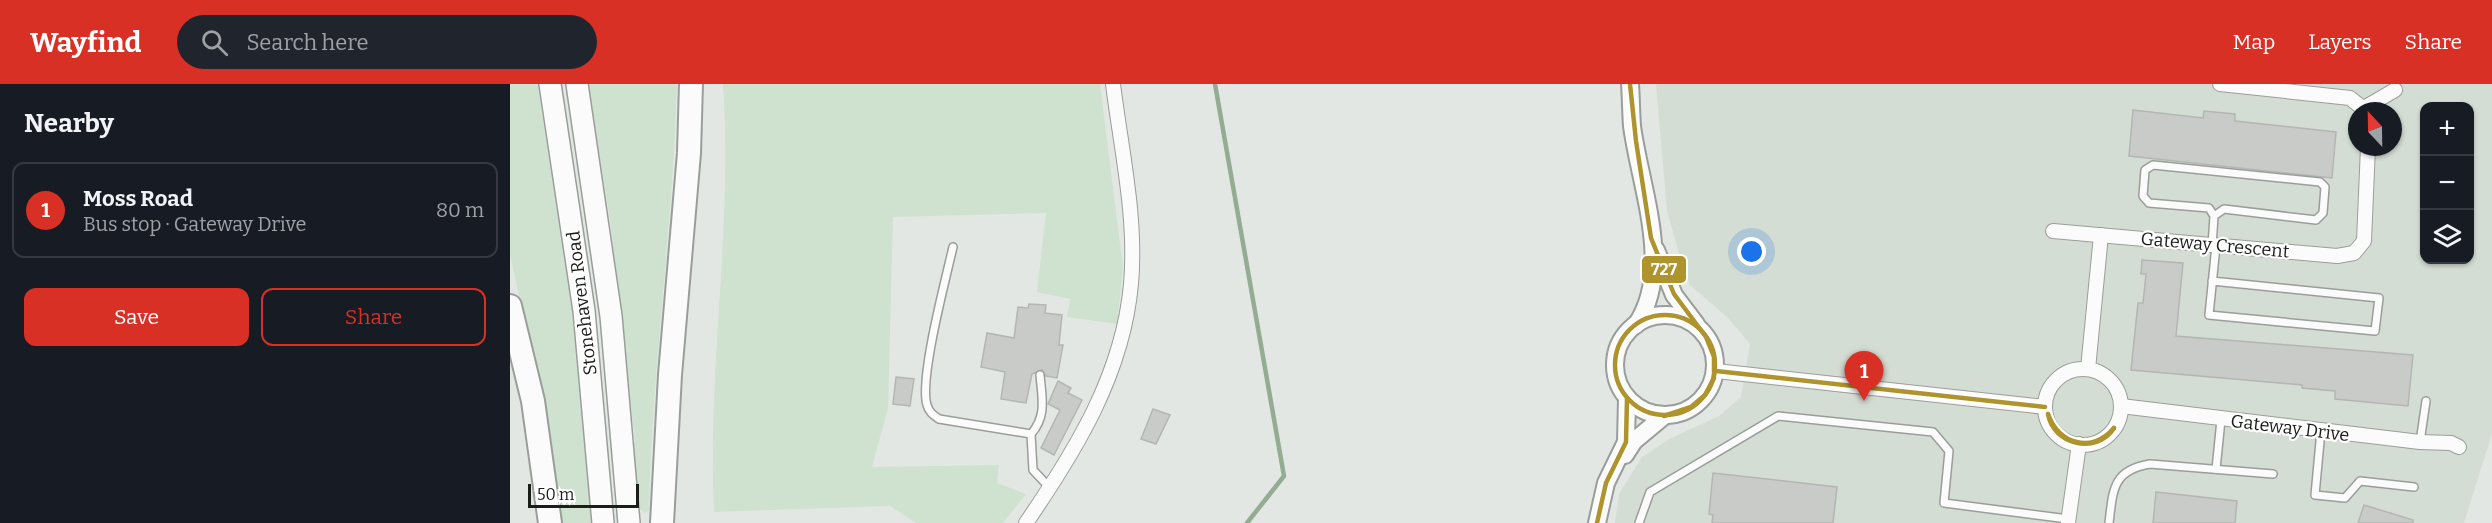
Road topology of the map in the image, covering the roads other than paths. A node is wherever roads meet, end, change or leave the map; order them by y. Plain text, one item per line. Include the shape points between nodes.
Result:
1 (550, 84) edge
2 (577, 84) edge
3 (690, 84) edge
4 (1113, 84) edge
5 (1630, 84) edge
6 (2220, 84) edge
7 (2395, 90) dead end
8 (2355, 102) edge
9 (2377, 102) edge
10 (2368, 156) edge
11 (2214, 216) junction
12 (2053, 231) dead end
13 (2101, 235) junction
14 (1652, 241) junction
15 (2214, 246) junction
16 (953, 247) dead end
17 (2212, 281) junction
18 (510, 306) edge
19 (1635, 325) junction
20 (1699, 328) junction
21 (2088, 369) junction
22 (1716, 370) junction
23 (1040, 375) dead end
24 (1627, 398) junction
25 (2426, 401) dead end
26 (2121, 406) junction
27 (2045, 407) junction
28 (1664, 416) junction
29 (2221, 420) junction
30 (2321, 431) junction
31 (1030, 434) junction
32 (2420, 442) junction
33 (2079, 444) junction
34 (2459, 447) dead end
35 (2216, 469) junction
36 (2273, 474) dead end
37 (1606, 483) junction
38 (2414, 487) dead end
39 (1050, 488) junction
40 (2068, 521) edge
41 (662, 522) edge
42 (550, 523) edge
43 (603, 523) edge
44 (629, 523) edge
45 (1026, 523) edge
46 (1597, 523) edge
47 (1639, 523) edge
48 (2109, 523) edge

1 - 43 main road, Stonehaven Road via 584,311
2 - 44 main road, Stonehaven Road via 611,316
3 - 41 highway via 688,164
4 - 39 street via 1132,246 1127,307 1117,353 1095,412
5 - 14 street via 1632,124
6 - 8 street via 2350,98
7 - 9 street
10 - 15 street, Gateway Crescent via 2364,240 2354,253 2337,256
11 - 11 lane via 2209,208 2149,203 2143,196 2145,170 2153,165 2320,182 2325,187 2323,213 2316,220 2224,209
11 - 15 lane
12 - 13 street, Gateway Crescent
13 - 15 street, Gateway Crescent
13 - 21 street
14 - 19 street via 1652,290 1646,310
14 - 20 street via 1674,295
15 - 17 lane
16 - 31 lane via 926,377 926,403 939,419
17 - 17 lane via 2209,315 2375,331 2379,298
18 - 42 highway via 532,401
19 - 20 street via 1661,315 1675,316
19 - 24 street via 1625,335 1615,360 1620,387
20 - 22 street via 1709,340
21 - 26 street via 2115,386
21 - 27 street via 2063,375 2047,395
22 - 27 street
22 - 28 street via 1704,398 1679,414
23 - 31 lane via 1043,413
24 - 28 street via 1644,410
24 - 37 street via 1626,442
25 - 32 lane
26 - 29 street, Gateway Drive
26 - 33 street via 2119,419 2108,435 2092,444
27 - 33 street via 2059,436
28 - 37 street via 1634,441
29 - 30 street, Gateway Drive
29 - 35 lane
30 - 32 street, Gateway Drive
30 - 38 lane via 2315,495 2345,498 2360,481
31 - 39 lane via 1034,470
32 - 34 street, Gateway Drive
33 - 40 street
35 - 36 lane
35 - 48 lane via 2138,466 2116,482
37 - 46 street
39 - 45 street
40 - 47 lane via 1944,503 1949,451 1933,432 1778,416 1650,492

